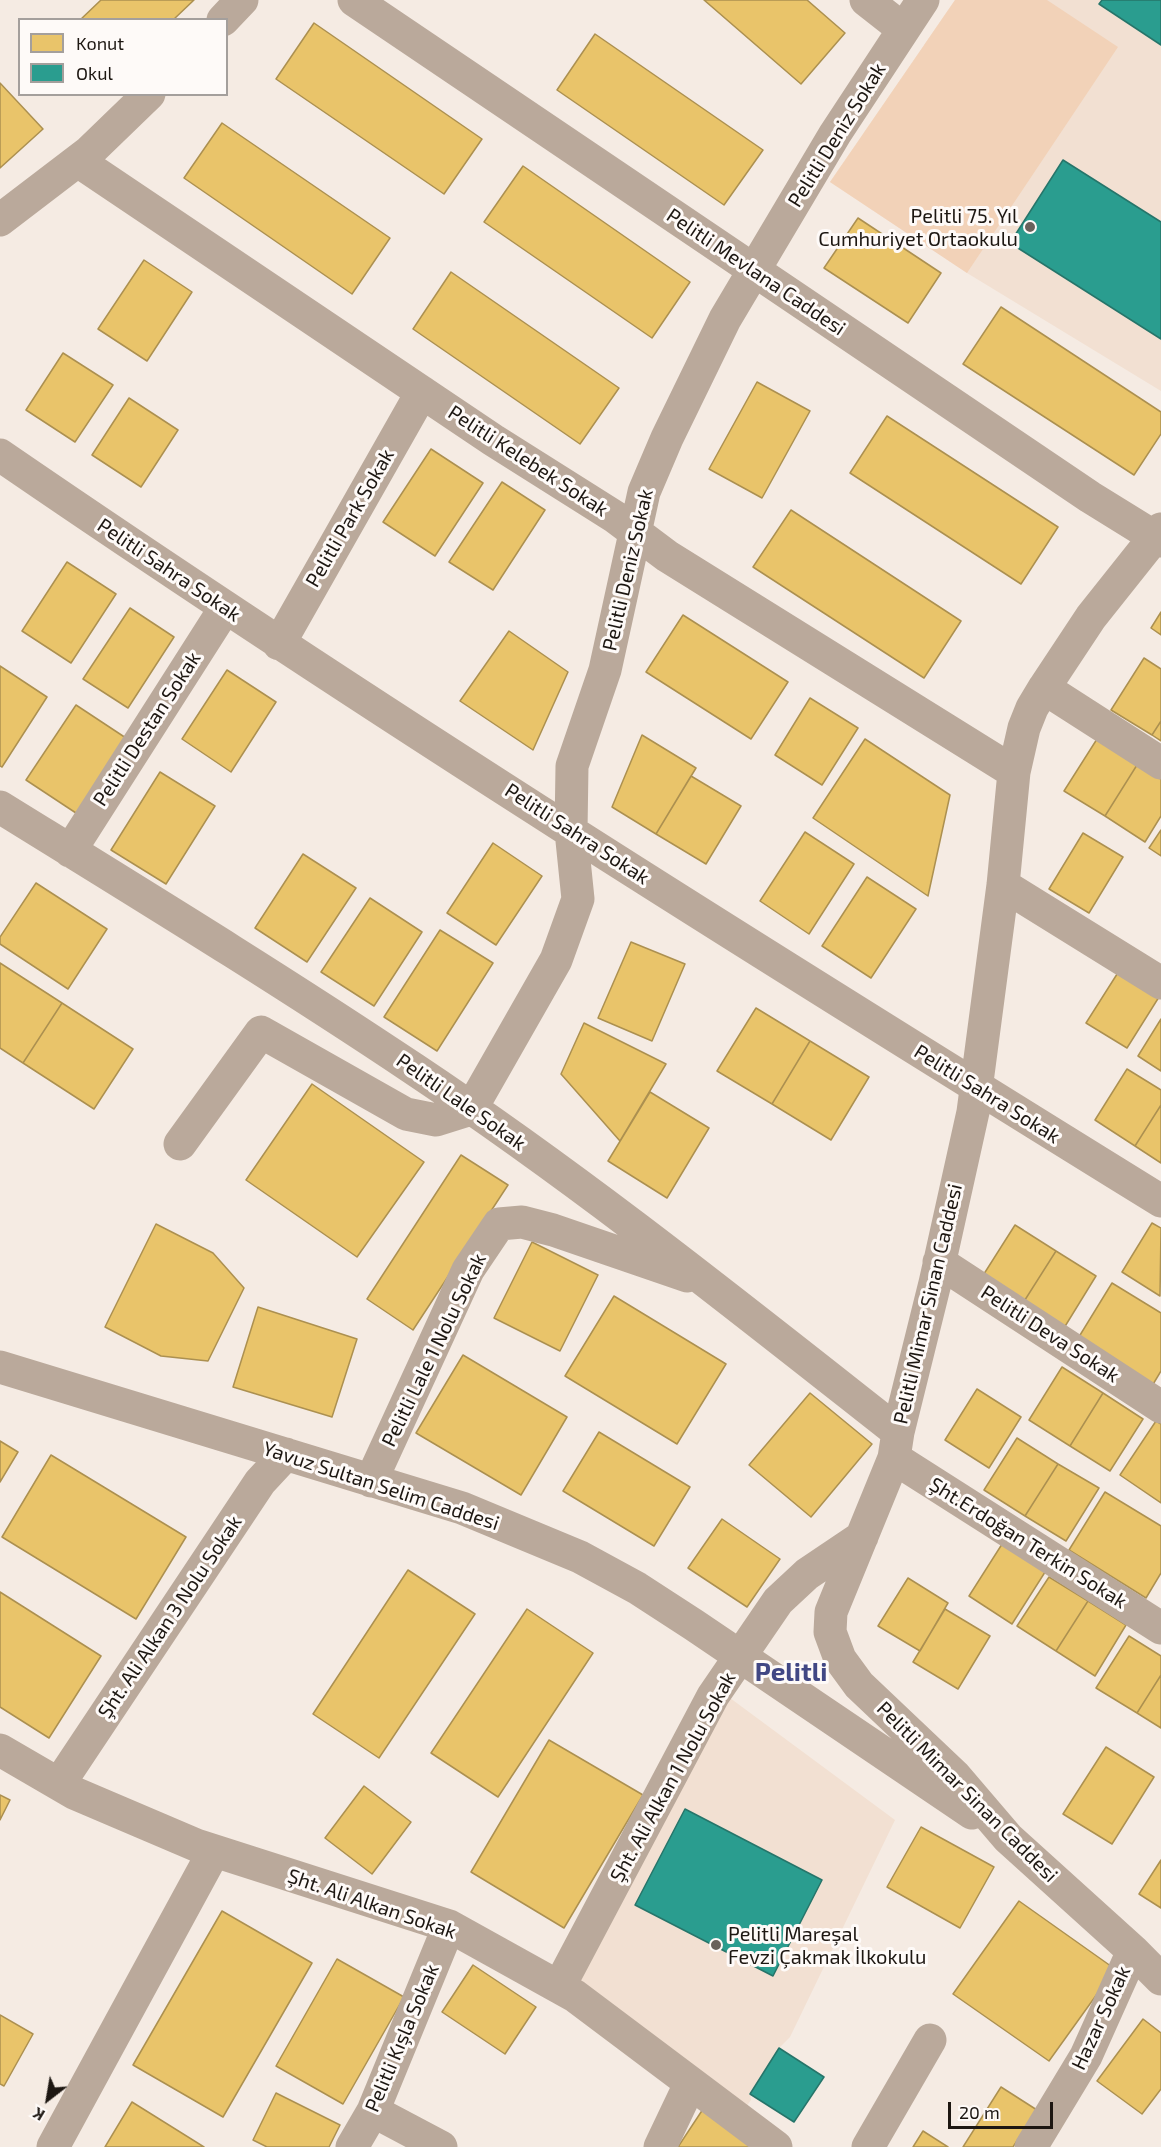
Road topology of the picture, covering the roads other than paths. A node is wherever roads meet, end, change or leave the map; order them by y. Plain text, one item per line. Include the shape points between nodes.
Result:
1 (242, 0) edge
2 (354, 0) edge
3 (866, 0) edge
4 (923, 0) edge
5 (225, 18) edge
6 (903, 29) junction
7 (147, 96) edge
8 (78, 161) junction
9 (0, 220) edge
10 (753, 270) junction
11 (422, 392) junction
12 (0, 455) edge
13 (636, 533) junction
14 (1159, 536) edge
15 (225, 608) junction
16 (279, 644) junction
17 (1044, 688) junction
18 (1161, 763) edge
19 (1014, 771) junction
20 (4, 819) edge
21 (571, 831) junction
22 (70, 850) junction
23 (1003, 885) junction
24 (1161, 983) edge
25 (976, 1087) junction
26 (471, 1109) junction
27 (180, 1144) dead end
28 (1161, 1201) edge
29 (939, 1262) junction
30 (708, 1283) junction
31 (0, 1367) edge
32 (1161, 1407) edge
33 (896, 1445) junction
34 (286, 1454) junction
35 (371, 1480) junction
36 (862, 1537) junction
37 (1161, 1628) edge
38 (740, 1656) junction
39 (0, 1750) edge
40 (59, 1784) junction
41 (1008, 1838) junction
42 (214, 1851) junction
43 (449, 1926) junction
44 (1133, 1951) junction
45 (1161, 1979) edge
46 (559, 1987) junction
47 (930, 2040) dead end
48 (690, 2084) junction
49 (373, 2111) junction
50 (53, 2147) edge
51 (352, 2147) edge
52 (441, 2147) edge
53 (660, 2147) edge
54 (776, 2147) edge
55 (868, 2147) edge
56 (1031, 2147) edge

1 - 5 street
2 - 10 street, Pelitli Mevlana Caddesi
3 - 6 street
4 - 6 street, Pelitli Deniz Sokak
6 - 10 street, Pelitli Deniz Sokak
7 - 8 street
8 - 9 street
8 - 11 street, Pelitli Kelebek Sokak
10 - 13 street, Pelitli Deniz Sokak via 724,319 667,438 644,492
10 - 14 street, Pelitli Mevlana Caddesi via 1090,497
11 - 13 street, Pelitli Kelebek Sokak
11 - 16 street, Pelitli Park Sokak
12 - 15 street, Pelitli Sahra Sokak
13 - 19 street, Pelitli Kelebek Sokak
13 - 21 street, Pelitli Deniz Sokak via 605,670 572,766
14 - 17 street, Pelitli Mimar Sinan Caddesi via 1091,617
15 - 16 street, Pelitli Sahra Sokak
15 - 22 street, Pelitli Destan Sokak
16 - 21 street, Pelitli Sahra Sokak
17 - 18 street
17 - 19 street, Pelitli Mimar Sinan Caddesi via 1024,728
19 - 23 street, Pelitli Mimar Sinan Caddesi
20 - 22 street, Pelitli Lale Sokak
21 - 25 street, Pelitli Sahra Sokak
21 - 26 street, Pelitli Deniz Sokak via 578,899 556,960
22 - 26 street, Pelitli Lale Sokak via 345,1024
23 - 24 street
23 - 25 street, Pelitli Mimar Sinan Caddesi
25 - 28 street, Pelitli Sahra Sokak
25 - 29 street, Pelitli Mimar Sinan Caddesi
26 - 27 street via 436,1120 406,1114 261,1032
26 - 30 street, Pelitli Lale Sokak
29 - 32 street, Pelitli Deva Sokak
29 - 33 street, Pelitli Mimar Sinan Caddesi
30 - 33 street, Pelitli Lale Sokak
30 - 35 street, Pelitli Lale 1 Nolu Sokak via 554,1230 522,1222 499,1224 468,1270
31 - 34 street, Yavuz Sultan Selim Caddesi
33 - 36 street, Pelitli Mimar Sinan Caddesi
33 - 37 street, Şht.Erdoğan Terkin Sokak
34 - 35 street, Yavuz Sultan Selim Caddesi
34 - 40 street, Şht. Ali Alkan 3 Nolu Sokak via 260,1482
35 - 38 street, Yavuz Sultan Selim Caddesi via 462,1508 580,1557 637,1588
36 - 38 street, Şht. Ali Alkan 1 Nolu Sokak via 807,1574 778,1601
36 - 41 street, Pelitli Mimar Sinan Caddesi via 831,1612 830,1632 840,1659 859,1685 955,1776
38 - 41 street, Yavuz Sultan Selim Caddesi
38 - 46 street, Şht. Ali Alkan 1 Nolu Sokak via 712,1696
39 - 40 street, Şht. Ali Alkan Sokak
40 - 42 street, Şht. Ali Alkan Sokak
41 - 44 street, Pelitli Mimar Sinan Caddesi
42 - 43 street, Şht. Ali Alkan Sokak
42 - 50 street
43 - 46 street, Şht. Ali Alkan Sokak
43 - 49 street, Pelitli Kışla Sokak
44 - 45 street, Pelitli Mimar Sinan Caddesi
44 - 56 street, Hazar Sokak via 1086,2056
46 - 48 street, Şht. Ali Alkan Sokak
47 - 55 street
48 - 53 street
48 - 54 street, Şht. Ali Alkan Sokak
49 - 51 street, Pelitli Kışla Sokak
49 - 52 street

